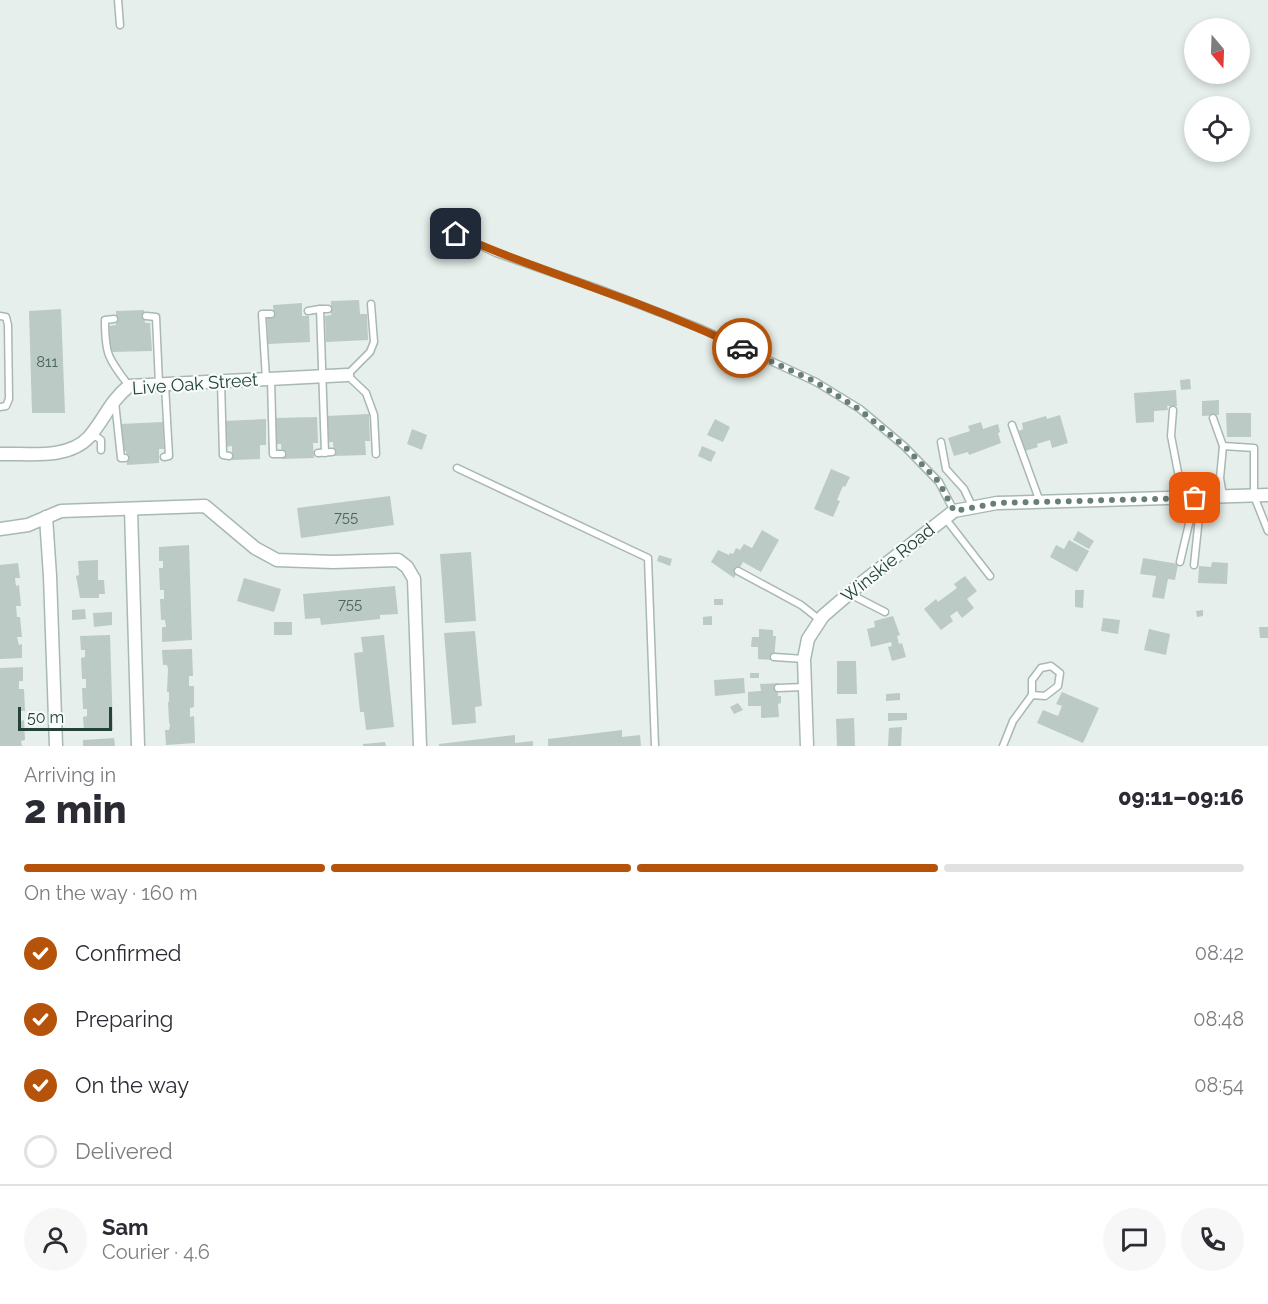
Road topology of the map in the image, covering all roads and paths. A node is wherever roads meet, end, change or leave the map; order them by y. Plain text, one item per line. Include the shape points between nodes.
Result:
1 (118, 0) edge
2 (120, 25) dead end
3 (456, 234) dead end
4 (371, 304) dead end
5 (320, 309) junction
6 (328, 309) dead end
7 (308, 311) dead end
8 (271, 314) dead end
9 (0, 316) edge
10 (146, 316) dead end
11 (114, 319) dead end
12 (347, 375) junction
13 (321, 376) junction
14 (269, 379) junction
15 (221, 381) junction
16 (162, 384) junction
17 (129, 386) junction
18 (114, 399) junction
19 (0, 406) edge
20 (1173, 410) dead end
21 (1213, 418) dead end
22 (1012, 424) dead end
23 (89, 437) junction
24 (941, 442) dead end
25 (1223, 446) junction
26 (101, 450) dead end
27 (325, 453) dead end
28 (0, 454) edge
29 (265, 454) dead end
30 (273, 454) junction
31 (282, 454) dead end
32 (376, 454) dead end
33 (229, 456) dead end
34 (164, 457) dead end
35 (125, 458) dead end
36 (457, 468) dead end
37 (1268, 495) edge
38 (1254, 496) junction
39 (1224, 497) junction
40 (1193, 498) junction
41 (1040, 502) junction
42 (972, 506) junction
43 (131, 509) junction
44 (950, 515) junction
45 (46, 517) junction
46 (0, 529) edge
47 (1268, 531) edge
48 (1180, 562) dead end
49 (1194, 565) dead end
50 (738, 571) dead end
51 (990, 576) dead end
52 (849, 593) junction
53 (885, 612) dead end
54 (820, 621) junction
55 (774, 657) dead end
56 (804, 659) junction
57 (805, 687) junction
58 (778, 688) dead end
59 (1032, 695) junction
60 (56, 746) edge
61 (138, 746) edge
62 (420, 746) edge
63 (655, 746) edge
64 (805, 746) edge
65 (1003, 746) edge

1 - 2 lane
3 - 44 lane via 496,253 702,329 816,382 860,410 904,446 939,482
4 - 12 lane via 374,342 370,352
5 - 6 lane
5 - 7 lane
5 - 13 lane
8 - 14 lane via 262,314
9 - 19 lane via 6,317 8,325 9,399 6,406
10 - 16 lane via 156,317
11 - 17 lane via 105,320 105,345
12 - 13 street, Live Oak Street
12 - 32 lane via 366,393 374,415
13 - 14 street, Live Oak Street
13 - 27 lane
14 - 15 street, Live Oak Street
14 - 30 lane
15 - 16 street, Live Oak Street
15 - 33 lane via 223,456
16 - 17 street, Live Oak Street
16 - 34 lane via 169,456
17 - 18 street, Live Oak Street
18 - 23 street, Live Oak Street
18 - 35 lane
20 - 40 lane via 1171,436
21 - 25 lane
22 - 41 lane
23 - 26 lane via 97,436
23 - 28 street, Live Oak Street via 76,448 60,453
24 - 42 lane via 946,469 964,489
25 - 38 lane via 1254,448
25 - 39 lane via 1220,478
29 - 30 lane
30 - 31 lane
36 - 63 lane via 648,558
37 - 38 street, Winskie Road
38 - 39 street, Winskie Road
38 - 47 lane
39 - 40 street, Winskie Road
40 - 41 street, Winskie Road
40 - 48 lane
40 - 49 lane
41 - 42 street, Winskie Road
42 - 44 street, Winskie Road
43 - 45 street via 61,511
43 - 61 street
43 - 62 street via 206,506 255,548 277,560 398,560 407,567 414,579
44 - 51 lane
44 - 52 street, Winskie Road
45 - 46 street via 28,525
45 - 60 street
50 - 54 lane via 801,605
52 - 53 lane
52 - 54 street, Winskie Road
54 - 56 street, Winskie Road via 808,639
55 - 56 lane
56 - 57 street, Winskie Road
57 - 58 lane
57 - 64 street, Winskie Road
59 - 59 lane via 1045,696 1058,686 1060,673 1051,666 1041,668 1032,680
59 - 65 lane via 1013,721

